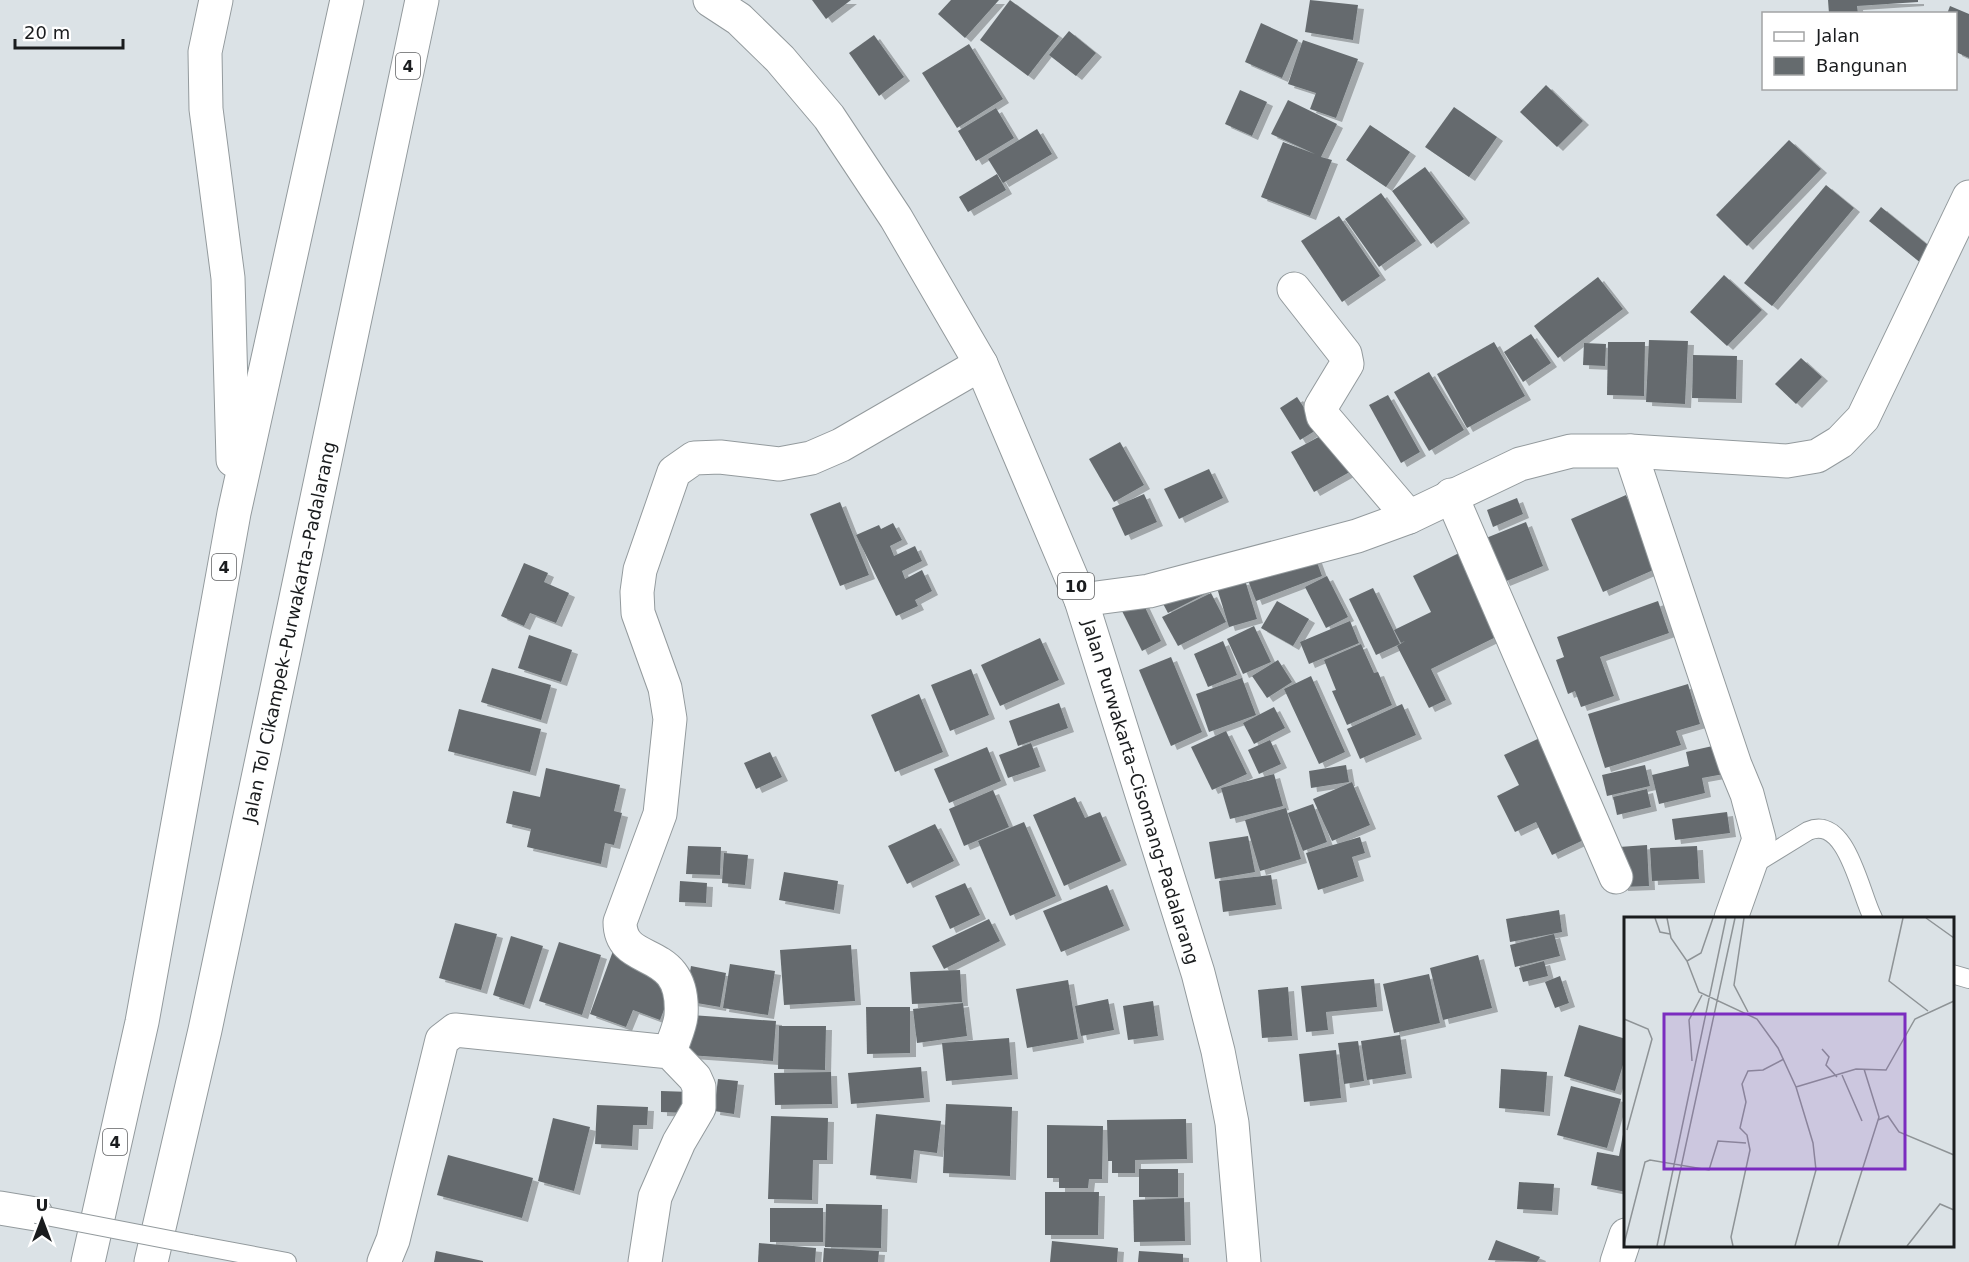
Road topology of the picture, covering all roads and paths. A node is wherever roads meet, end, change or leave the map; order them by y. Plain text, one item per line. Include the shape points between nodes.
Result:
1 (216, 0) edge
2 (347, 0) edge
3 (422, 0) edge
4 (710, 0) edge
5 (1969, 197) edge
6 (1294, 289) dead end
7 (981, 364) junction
8 (1630, 451) junction
9 (1451, 495) junction
10 (234, 513) junction
11 (1409, 517) junction
12 (1081, 600) junction
13 (1751, 866) junction
14 (1616, 877) dead end
15 (1731, 917) edge
16 (1872, 917) edge
17 (1954, 974) edge
18 (1969, 979) edge
19 (670, 1052) junction
20 (0, 1208) edge
21 (36, 1214) joint
22 (1624, 1240) edge
23 (88, 1262) edge
24 (151, 1262) edge
25 (287, 1262) edge
26 (384, 1262) edge
27 (645, 1262) edge
28 (1244, 1262) edge
29 (1617, 1262) edge

1 - 10 main road via 205,52 206,109 228,278
2 - 10 main road, 4
3 - 24 main road, Jalan Tol Cikampek–Purwakarta–Padalarang / 4 via 205,1030
4 - 7 main road, Jalan Purwakarta–Cisomang–Padalarang / 10 via 763,40 829,117 934,281
5 - 8 main road via 1863,418 1840,442 1816,456 1787,461
6 - 11 main road via 1345,354 1347,364 1322,406 1323,416
7 - 12 main road, Jalan Purwakarta–Cisomang–Padalarang / 10
7 - 19 main road via 841,445 811,458 779,464 694,458 674,472 640,570 637,592 638,613 665,688 670,719 660,814 620,922 620,934 626,945 669,969 680,985 681,1017
8 - 9 main road via 1571,451 1520,464
8 - 13 main road via 1748,794 1759,838
9 - 11 main road
9 - 14 main road
10 - 23 main road, 4 via 142,1022
11 - 12 main road via 1347,539 1149,591
12 - 28 main road, Jalan Purwakarta–Cisomang–Padalarang / 10 via 1198,973 1218,1051 1232,1123
13 - 15 main road
13 - 16 lane via 1808,831 1818,827 1828,830 1848,850
17 - 18 lane
19 - 26 main road via 455,1030 442,1040 393,1240
19 - 27 main road via 695,1078 699,1108 679,1142 656,1197
20 - 21 main road
21 - 25 lane, bridge
22 - 29 main road

